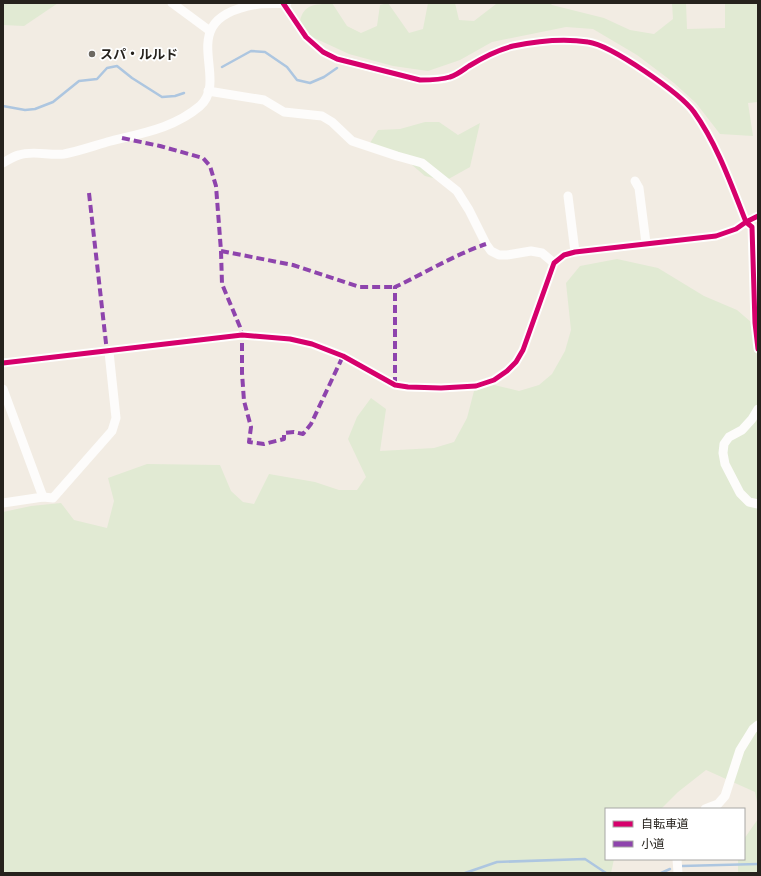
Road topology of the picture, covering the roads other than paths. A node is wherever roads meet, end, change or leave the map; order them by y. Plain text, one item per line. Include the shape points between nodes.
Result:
1 (172, 3) edge
2 (283, 3) edge
3 (287, 3) edge
4 (210, 31) junction
5 (208, 91) junction
6 (3, 163) edge
7 (635, 181) dead end
8 (568, 196) dead end
9 (758, 216) edge
10 (746, 222) junction
11 (646, 243) junction
12 (575, 252) junction
13 (554, 263) junction
14 (758, 349) edge
15 (109, 352) junction
16 (3, 363) edge
17 (3, 389) edge
18 (758, 409) edge
19 (43, 497) junction
20 (3, 503) edge
21 (758, 504) edge
22 (758, 725) edge
23 (708, 808) edge
24 (677, 860) edge
25 (678, 873) edge

1 - 4 street
2 - 3 street
2 - 4 street via 260,4 231,12
2 - 10 street via 306,37 323,52 337,59 420,80 452,77 493,53 533,42 573,40 590,42 608,49 676,94 693,112 716,149
4 - 5 street via 207,48 210,77
5 - 6 street via 200,106 175,123 150,132 64,154 20,154
5 - 13 street via 264,100 284,112 322,116 352,141 422,163 457,191 492,251 507,255 531,251 542,253
7 - 11 street via 639,188
8 - 12 street
9 - 10 street
10 - 11 street via 736,229 716,236
10 - 14 street via 752,227
11 - 12 street
12 - 13 street via 564,255
13 - 15 street via 516,362 494,380 476,386 442,388 395,385 343,356 312,344 272,337 242,335
15 - 16 street
15 - 19 street via 116,418 112,431 53,498
17 - 19 street
18 - 21 street via 742,430 724,444 723,453 725,464 740,494 749,502
19 - 20 street
22 - 23 street via 740,750 725,796 718,804
24 - 25 street

